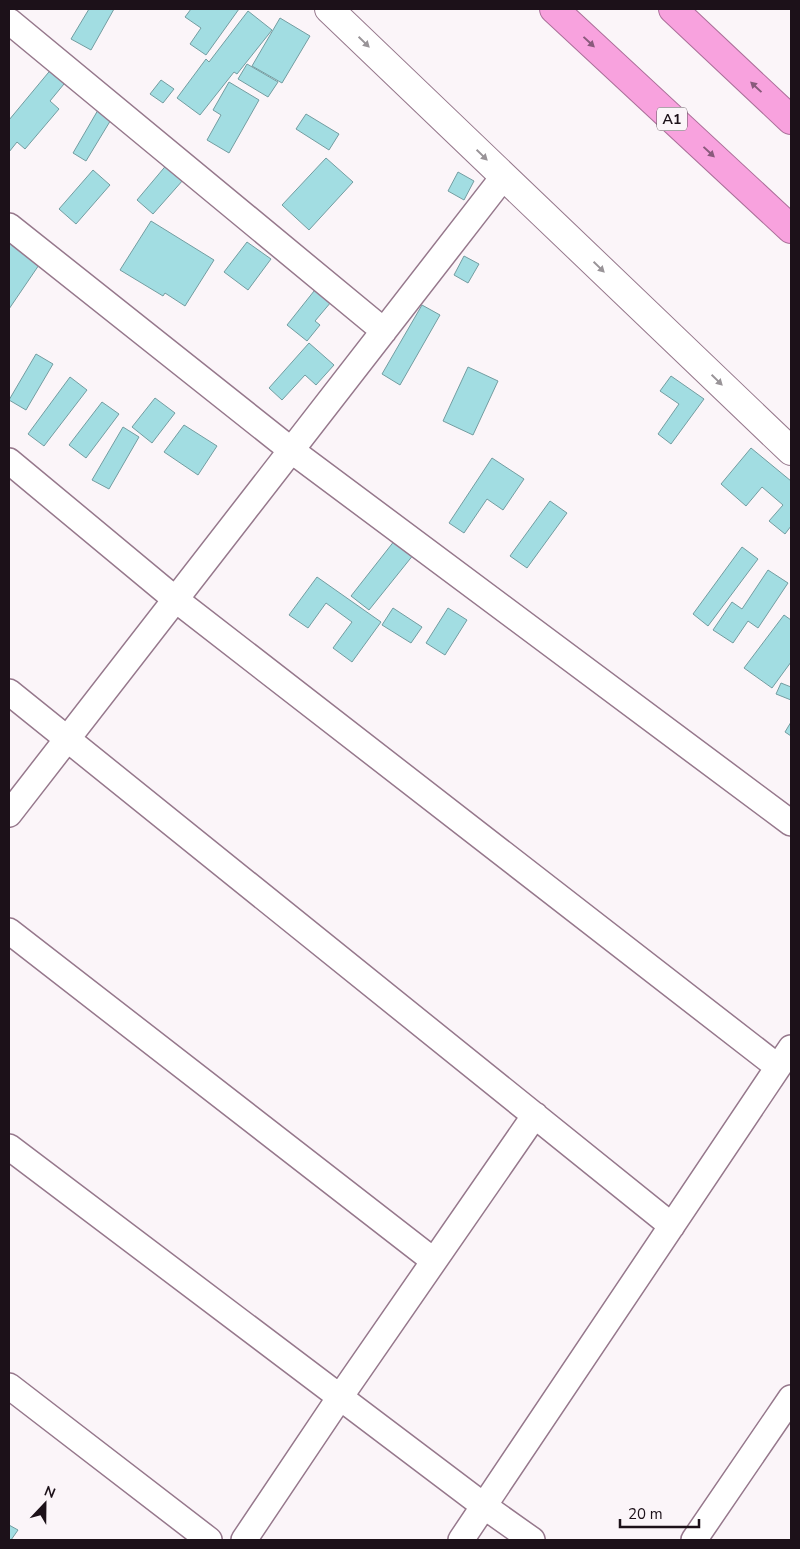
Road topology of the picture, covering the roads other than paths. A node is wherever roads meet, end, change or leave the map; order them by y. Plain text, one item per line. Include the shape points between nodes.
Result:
1 (329, 9) edge
2 (554, 9) edge
3 (673, 9) edge
4 (9, 20) edge
5 (791, 120) edge
6 (504, 176) junction
7 (9, 226) edge
8 (791, 229) edge
9 (384, 331) junction
10 (291, 450) junction
11 (791, 451) edge
12 (9, 461) edge
13 (175, 600) junction
14 (9, 692) edge
15 (67, 738) junction
16 (9, 814) edge
17 (791, 823) edge
18 (9, 931) edge
19 (785, 1057) edge
20 (535, 1115) junction
21 (9, 1147) edge
22 (672, 1226) junction
23 (434, 1261) junction
24 (9, 1386) edge
25 (340, 1397) junction
26 (791, 1398) edge
27 (484, 1506) junction
28 (209, 1540) edge
29 (244, 1540) edge
30 (461, 1540) edge
31 (532, 1540) edge
32 (694, 1540) edge

1 -> 6 street
2 -> 8 highway, A1
5 -> 3 highway
4 - 9 street
6 - 9 street
6 -> 11 street
7 - 10 street
9 - 10 street
10 - 13 street
10 - 17 street
12 - 13 street
13 - 15 street
13 - 19 street
14 - 15 street
15 - 16 street
15 - 20 street
18 - 23 street
19 - 22 street
20 - 22 street
20 - 23 street
21 - 25 street
22 - 27 street
23 - 25 street
24 - 28 street
25 - 27 street
25 - 29 street
26 - 32 street
27 - 30 street
27 - 31 street

